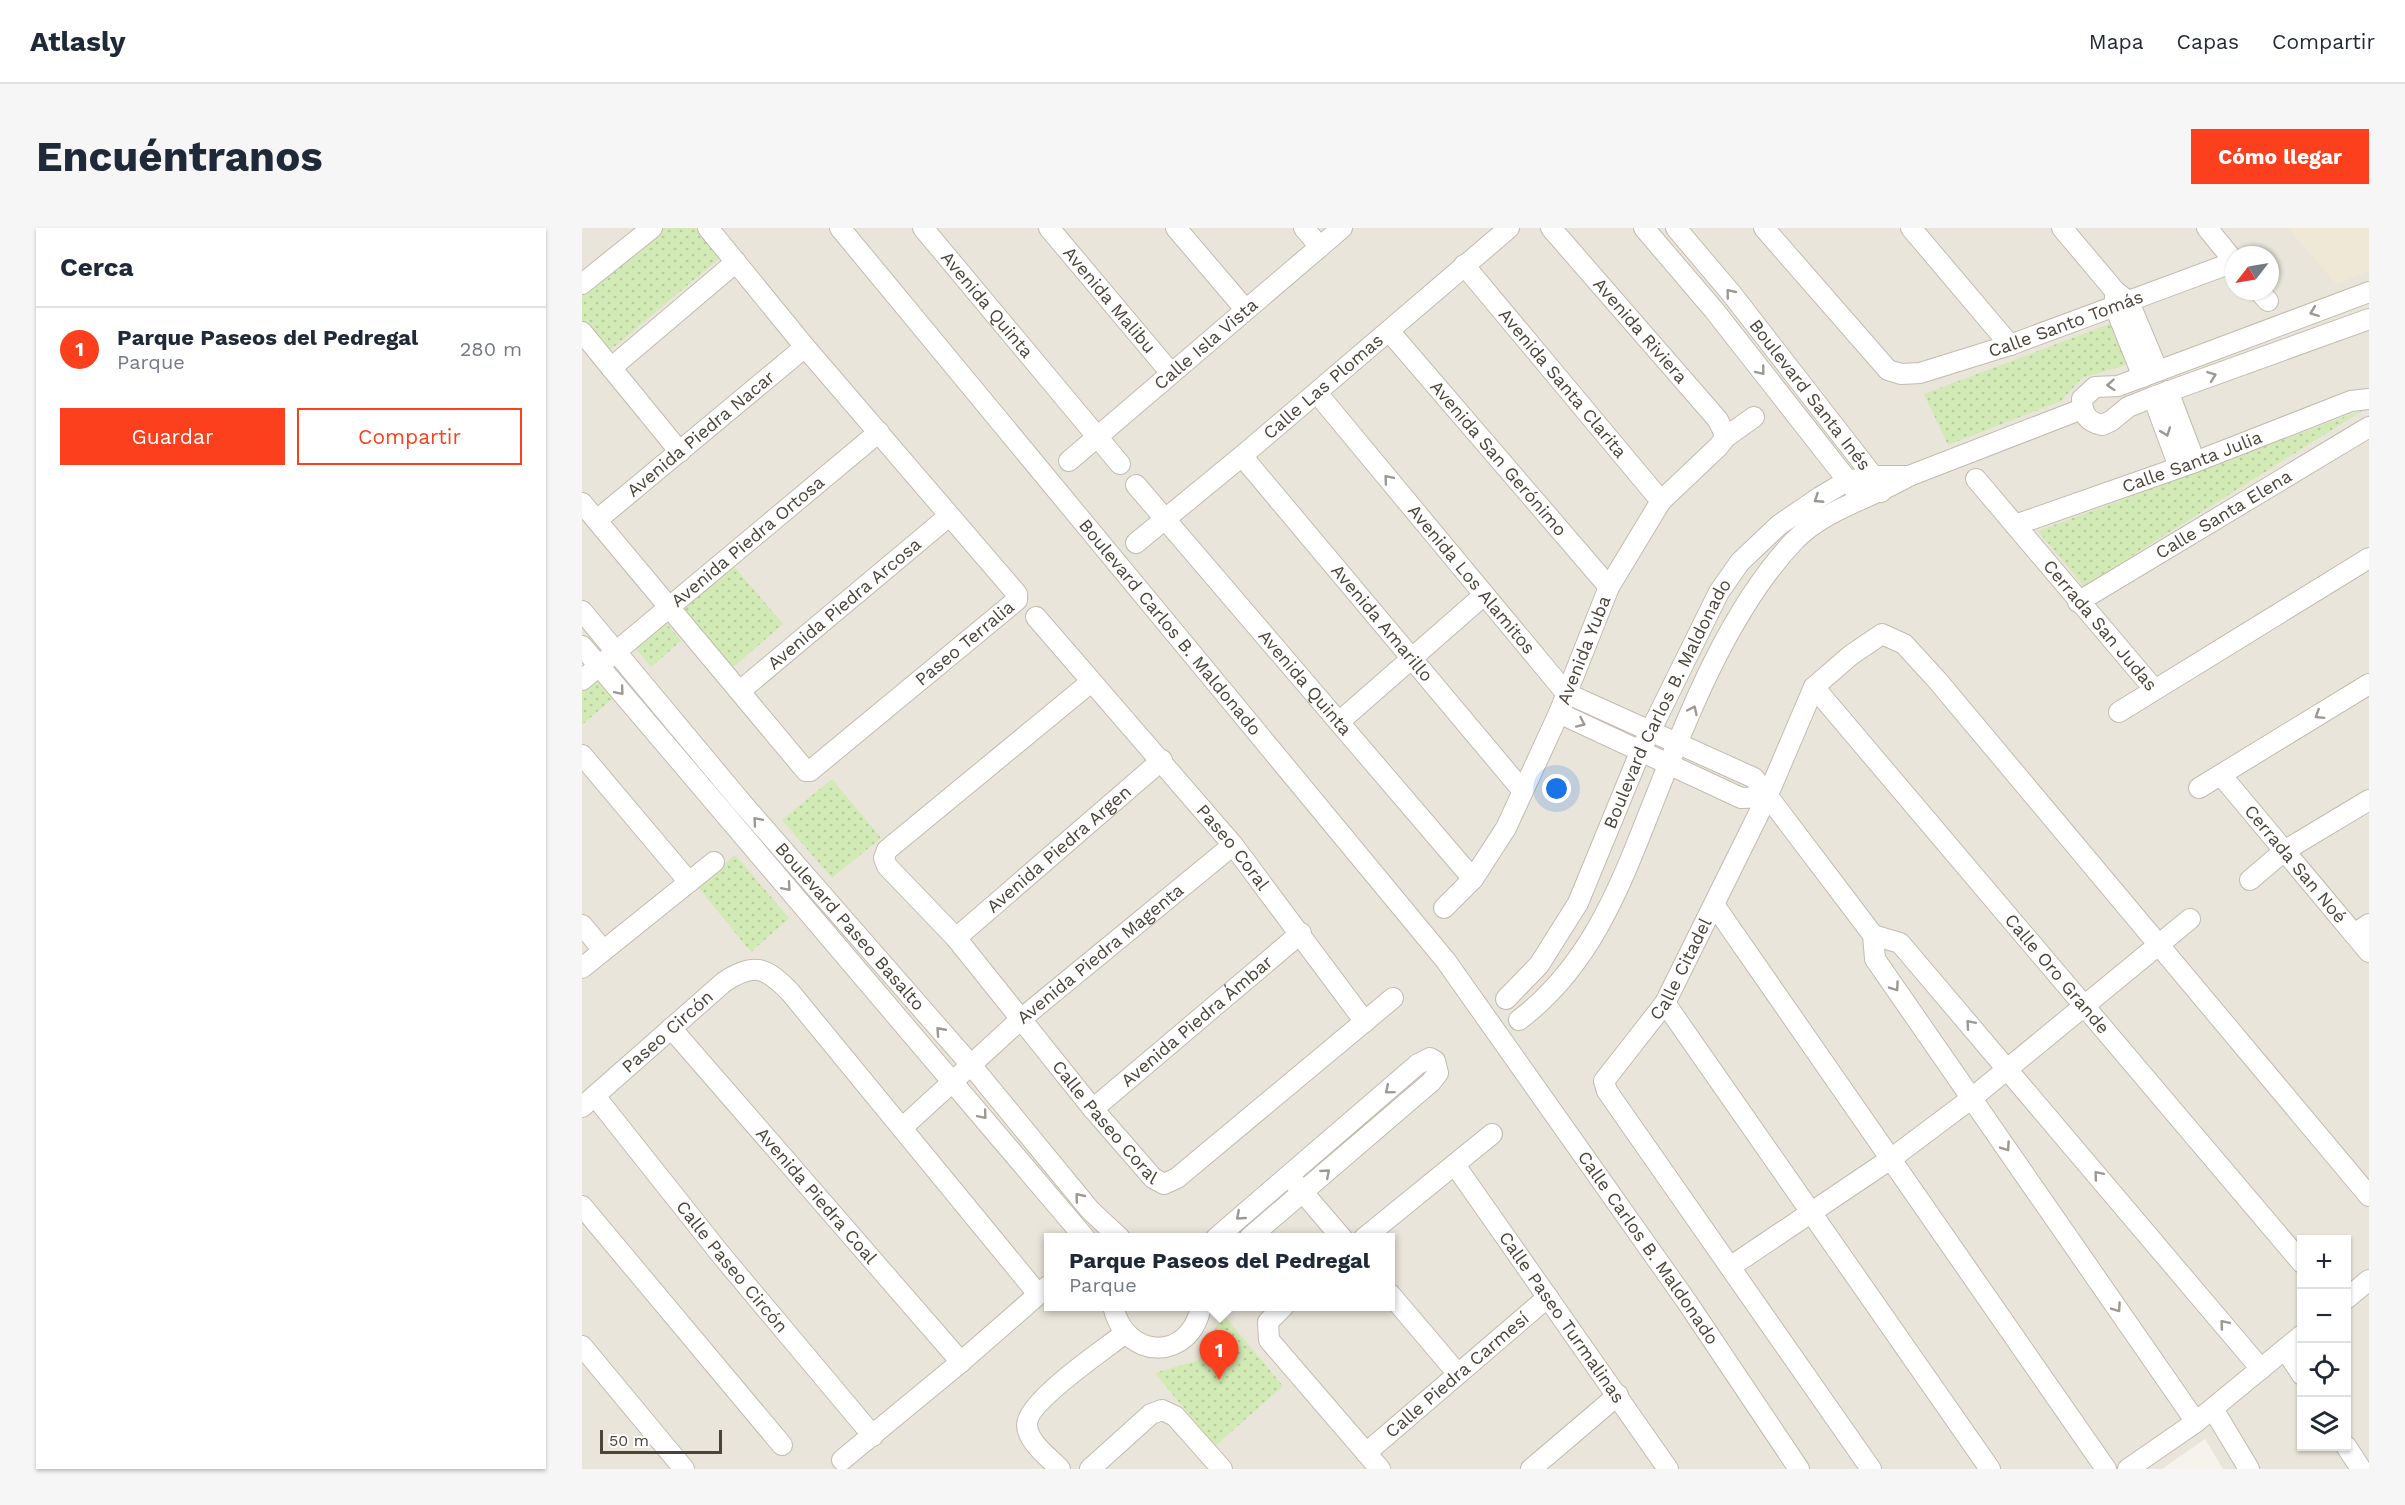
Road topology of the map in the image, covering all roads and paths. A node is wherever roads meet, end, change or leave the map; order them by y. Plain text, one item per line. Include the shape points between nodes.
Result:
1 (652, 228) edge
2 (708, 228) edge
3 (840, 228) edge
4 (923, 228) edge
5 (1049, 228) edge
6 (1176, 228) edge
7 (1304, 228) edge
8 (1342, 228) edge
9 (1509, 228) edge
10 (1551, 228) edge
11 (1644, 228) edge
12 (1676, 228) edge
13 (1764, 228) edge
14 (1911, 228) edge
15 (2062, 228) edge
16 (2206, 228) edge
17 (1320, 247) junction
18 (2225, 251) edge
19 (736, 262) junction
20 (1464, 265) junction
21 (2225, 265) edge
22 (582, 284) edge
23 (2369, 292) edge
24 (2120, 300) junction
25 (1245, 309) junction
26 (2369, 319) edge
27 (1389, 331) junction
28 (582, 332) edge
29 (2010, 345) junction
30 (805, 347) junction
31 (611, 368) junction
32 (1170, 372) junction
33 (2151, 374) junction
34 (1317, 393) junction
35 (2160, 394) junction
36 (2369, 399) edge
37 (2082, 409) junction
38 (1754, 417) dead end
39 (2369, 427) edge
40 (879, 432) junction
41 (1726, 436) junction
42 (1098, 437) junction
43 (680, 452) junction
44 (1242, 456) junction
45 (1069, 461) dead end
46 (1120, 464) dead end
47 (2187, 464) junction
48 (1976, 479) dead end
49 (1847, 481) junction
50 (1877, 484) junction
51 (1136, 485) dead end
52 (1862, 500) junction
53 (1661, 501) junction
54 (582, 503) edge
55 (949, 516) junction
56 (1165, 519) junction
57 (597, 520) junction
58 (2014, 525) junction
59 (1136, 543) dead end
60 (2369, 558) edge
61 (1609, 587) junction
62 (1484, 595) junction
63 (2078, 602) junction
64 (669, 607) junction
65 (582, 611) edge
66 (1036, 617) dead end
67 (582, 646) edge
68 (617, 652) junction
69 (1412, 659) junction
70 (599, 666) junction
71 (582, 680) edge
72 (1091, 682) junction
73 (2369, 684) edge
74 (1814, 687) junction
75 (2154, 689) junction
76 (740, 691) junction
77 (1566, 693) junction
78 (2119, 712) dead end
79 (1558, 713) junction
80 (1339, 722) junction
81 (1652, 730) junction
82 (1678, 742) junction
83 (1641, 750) junction
84 (582, 755) edge
85 (1161, 760) junction
86 (1668, 763) junction
87 (2221, 775) junction
88 (2199, 788) dead end
89 (1522, 790) junction
90 (1767, 797) junction
91 (2369, 800) edge
92 (1233, 845) junction
93 (2284, 851) junction
94 (714, 862) dead end
95 (1473, 879) junction
96 (2250, 880) dead end
97 (689, 882) junction
98 (1715, 906) junction
99 (1444, 909) dead end
100 (2190, 919) dead end
101 (582, 925) edge
102 (2361, 929) edge
103 (1301, 933) junction
104 (1873, 935) junction
105 (956, 938) junction
106 (2157, 946) junction
107 (603, 950) junction
108 (2369, 952) edge
109 (582, 968) edge
110 (1393, 999) dead end
111 (1506, 999) dead end
112 (1665, 1003) junction
113 (2085, 1006) junction
114 (1021, 1019) junction
115 (1519, 1020) dead end
116 (1365, 1022) junction
117 (671, 1028) junction
118 (1496, 1029) joint
119 (970, 1065) junction
120 (2009, 1068) junction
121 (954, 1081) junction
122 (1972, 1098) junction
123 (588, 1101) edge
124 (1093, 1109) junction
125 (902, 1128) junction
126 (1492, 1134) dead end
127 (1892, 1158) junction
128 (1455, 1165) junction
129 (1288, 1176) junction
130 (1303, 1192) junction
131 (2369, 1196) edge
132 (582, 1206) edge
133 (1811, 1210) junction
134 (1081, 1233) edge
135 (1114, 1233) edge
136 (1221, 1233) edge
137 (1255, 1233) edge
138 (1338, 1233) edge
139 (1370, 1233) edge
140 (2297, 1258) edge
141 (1730, 1266) junction
142 (1043, 1290) edge
143 (1548, 1297) junction
144 (1395, 1300) edge
145 (1114, 1311) edge
146 (1200, 1311) edge
147 (1279, 1311) edge
148 (1124, 1334) junction
149 (2297, 1338) edge
150 (582, 1346) edge
151 (2285, 1349) junction
152 (961, 1362) junction
153 (2297, 1368) edge
154 (2261, 1369) junction
155 (1458, 1374) junction
156 (1618, 1395) junction
157 (2213, 1409) junction
158 (2196, 1422) junction
159 (873, 1436) junction
160 (782, 1445) dead end
161 (2349, 1451) edge
162 (1366, 1453) junction
163 (842, 1460) dead end
164 (684, 1469) edge
165 (1060, 1469) edge
166 (1090, 1469) edge
167 (1222, 1469) edge
168 (1380, 1469) edge
169 (1531, 1469) edge
170 (1668, 1469) edge
171 (1799, 1469) edge
172 (1871, 1469) edge
173 (1990, 1469) edge
174 (2106, 1469) edge
175 (2128, 1469) edge
176 (2249, 1469) edge
177 (2361, 1469) edge

1 - 22 street
2 - 19 street, Paseo Terralia
3 - 118 street, Boulevard Carlos B. Maldonado via 1446,960
4 - 42 street, Avenida Quinta
5 - 32 street, Avenida Malibu
6 - 25 street
7 - 17 street
8 - 17 street, Calle Isla Vista
9 - 20 street, Calle Las Plomas
10 - 41 street, Avenida Riviera via 1718,420
11 -> 49 street, Boulevard Santa Inés via 1714,310
50 -> 12 street, Boulevard Santa Inés via 1731,293
13 - 29 street, Calle Santo Tomás via 1888,370 1920,373
14 - 29 street
15 - 24 street
16 - 18 street
17 - 25 street, Calle Isla Vista
19 - 30 street, Paseo Terralia
19 - 31 street
20 - 27 street, Calle Las Plomas
20 - 53 street, Avenida Santa Clarita
21 - 24 street, Calle Santo Tomás
23 -> 33 street
24 - 29 street, Calle Santo Tomás
24 - 33 street
25 - 32 street, Calle Isla Vista
35 -> 26 street
27 - 34 street, Calle Las Plomas
27 - 61 street, Avenida San Gerónimo
28 - 31 street
30 - 40 street, Paseo Terralia
30 - 43 street, Avenida Piedra Nacar
31 - 43 street
32 - 42 street, Calle Isla Vista
33 -> 37 street via 2118,386 2095,387 2082,399
34 - 44 street, Calle Las Plomas
62 -> 34 street, Avenida Los Alamitos
35 - 37 street via 2128,407 2102,425 2087,419
35 - 47 street
36 - 47 street, Calle Santa Julia via 2351,401
37 - 50 street, Boulevard Santa Inés via 1909,476
38 - 41 street, Avenida Yuba
39 - 63 street, Calle Santa Elena
40 - 55 street, Paseo Terralia
40 - 64 street, Avenida Piedra Ortosa
41 - 53 street, Avenida Yuba
42 - 45 street, Calle Isla Vista
42 - 46 street, Avenida Quinta
43 - 57 street, Avenida Piedra Nacar
44 - 56 street, Calle Las Plomas
44 - 69 street, Avenida Amarillo
47 - 58 street, Calle Santa Julia
48 - 58 street, Cerrada San Judas
49 - 50 street, Boulevard Carlos B. Maldonado
49 - 52 street, Boulevard Santa Inés
49 -> 81 street, Boulevard Carlos B. Maldonado via 1779,525 1740,562 1714,601
50 - 52 street, Boulevard Carlos B. Maldonado
51 - 56 street, Avenida Quinta
82 -> 52 street, Boulevard Carlos B. Maldonado via 1724,642 1762,579 1797,538 1838,508
53 - 61 street, Avenida Yuba
54 - 57 street, Paseo Terralia
55 - 76 street, Avenida Piedra Arcosa
55 - 76 street, Paseo Terralia via 1017,594 1017,600 808,772
56 - 59 street, Calle Las Plomas
56 - 80 street, Avenida Quinta
57 - 64 street, Paseo Terralia
58 - 63 street, Cerrada San Judas
60 - 75 street, Cerrada San Judas
61 - 77 street, Avenida Yuba
62 - 69 street
62 - 77 street, Avenida Los Alamitos
63 - 75 street, Cerrada San Judas
64 - 68 street, Avenida Piedra Ortosa
64 - 76 street, Paseo Terralia
65 - 68 street, Boulevard Paseo Basalto
66 - 72 street, Paseo Coral
67 - 70 street, Boulevard Paseo Basalto
68 - 70 street, Avenida Piedra Ortosa
119 -> 68 street, Boulevard Paseo Basalto via 800,871
69 - 80 street
69 - 89 street, Avenida Amarillo
70 - 71 street, Avenida Piedra Ortosa
70 -> 121 street, Boulevard Paseo Basalto
72 - 85 street, Paseo Coral
72 - 105 street, Calle Paseo Coral via 887,850 887,866
73 -> 87 street
74 - 90 street, Calle Citadel
74 - 106 street, Calle Citadel via 1882,634 1904,644
74 - 113 street, Calle Oro Grande
75 - 78 street
77 - 79 street, Avenida Yuba
77 - 81 street, Avenida Los Alamitos
79 -> 83 street
79 - 89 street, Avenida Yuba
80 - 95 street, Avenida Quinta
81 - 82 street, Avenida Los Alamitos
81 - 83 street, Boulevard Carlos B. Maldonado
82 - 86 street, Boulevard Carlos B. Maldonado
82 - 90 street, Avenida Los Alamitos via 1754,778
83 - 86 street
83 - 111 street, Boulevard Carlos B. Maldonado via 1578,903 1539,965
84 - 97 street
85 - 92 street, Paseo Coral
85 - 105 street, Avenida Piedra Argen
86 - 90 street via 1741,798
86 - 115 street, Boulevard Carlos B. Maldonado via 1597,933 1548,996
87 - 88 street
87 - 93 street, Cerrada San Noé
89 - 95 street, Avenida Yuba via 1506,828
90 - 98 street, Calle Citadel
90 - 104 street, Avenida Los Alamitos
91 - 93 street
92 - 103 street, Paseo Coral
92 - 114 street, Avenida Piedra Magenta
93 - 96 street
93 - 102 street, Cerrada San Noé
94 - 97 street
95 - 99 street, Avenida Yuba
97 - 107 street
98 - 112 street, Calle Citadel
98 - 127 street
100 - 106 street
101 - 107 street
102 - 108 street, Cerrada San Noé
103 - 116 street, Paseo Coral
103 - 124 street, Avenida Piedra Ámbar
120 -> 104 street via 1900,943
104 -> 122 street via 1875,959
105 - 114 street, Calle Paseo Coral
106 - 113 street
106 - 131 street
107 - 109 street
110 - 116 street, Calle Paseo Coral
112 - 133 street
112 - 141 street, Calle Citadel via 1604,1081 1607,1091
113 - 120 street
113 - 140 street, Calle Oro Grande
114 - 119 street, Avenida Piedra Magenta
114 - 124 street, Calle Paseo Coral
116 - 124 street, Calle Paseo Coral via 1168,1183 1153,1178
117 - 123 street, Paseo Circón
117 - 125 street, Paseo Circón via 736,974 760,969 790,992
117 - 152 street, Avenida Piedra Coal
118 - 171 street, Calle Carlos B. Maldonado
119 - 121 street, Avenida Piedra Magenta
135 -> 119 street, Boulevard Paseo Basalto via 1089,1210
120 - 122 street
154 -> 120 street
121 - 125 street, Avenida Piedra Magenta
121 -> 134 street, Boulevard Paseo Basalto
122 - 127 street
122 -> 158 street
123 - 159 street, Calle Paseo Circón
125 - 142 street
126 - 128 street
127 - 133 street
127 - 174 street
128 - 139 street
128 - 143 street, Calle Paseo Turmalinas
129 - 130 street
130 -> 129 street via 1431,1082 1438,1073 1435,1061 1430,1058 1418,1064
129 -> 136 street
130 - 137 street
130 - 138 street
132 - 160 street
133 - 141 street
133 - 173 street
141 - 172 street
142 - 152 street
143 - 155 street, Calle Piedra Carmesí
143 - 156 street, Calle Paseo Turmalinas
144 - 155 street
145 - 148 street
146 - 148 street via 1191,1332 1166,1347 1151,1348
147 - 162 street via 1268,1322 1269,1340
148 - 165 street via 1045,1397 1029,1416 1027,1426 1034,1442
149 - 151 street
150 - 164 street
151 - 153 street
151 - 154 street
152 - 159 street
154 - 157 street
155 - 162 street, Calle Piedra Carmesí
156 - 169 street
156 - 170 street, Calle Paseo Turmalinas
157 - 158 street
157 - 176 street
158 - 175 street
159 - 163 street
161 - 177 street
162 - 168 street
166 - 167 street via 1151,1414 1162,1410 1175,1416

